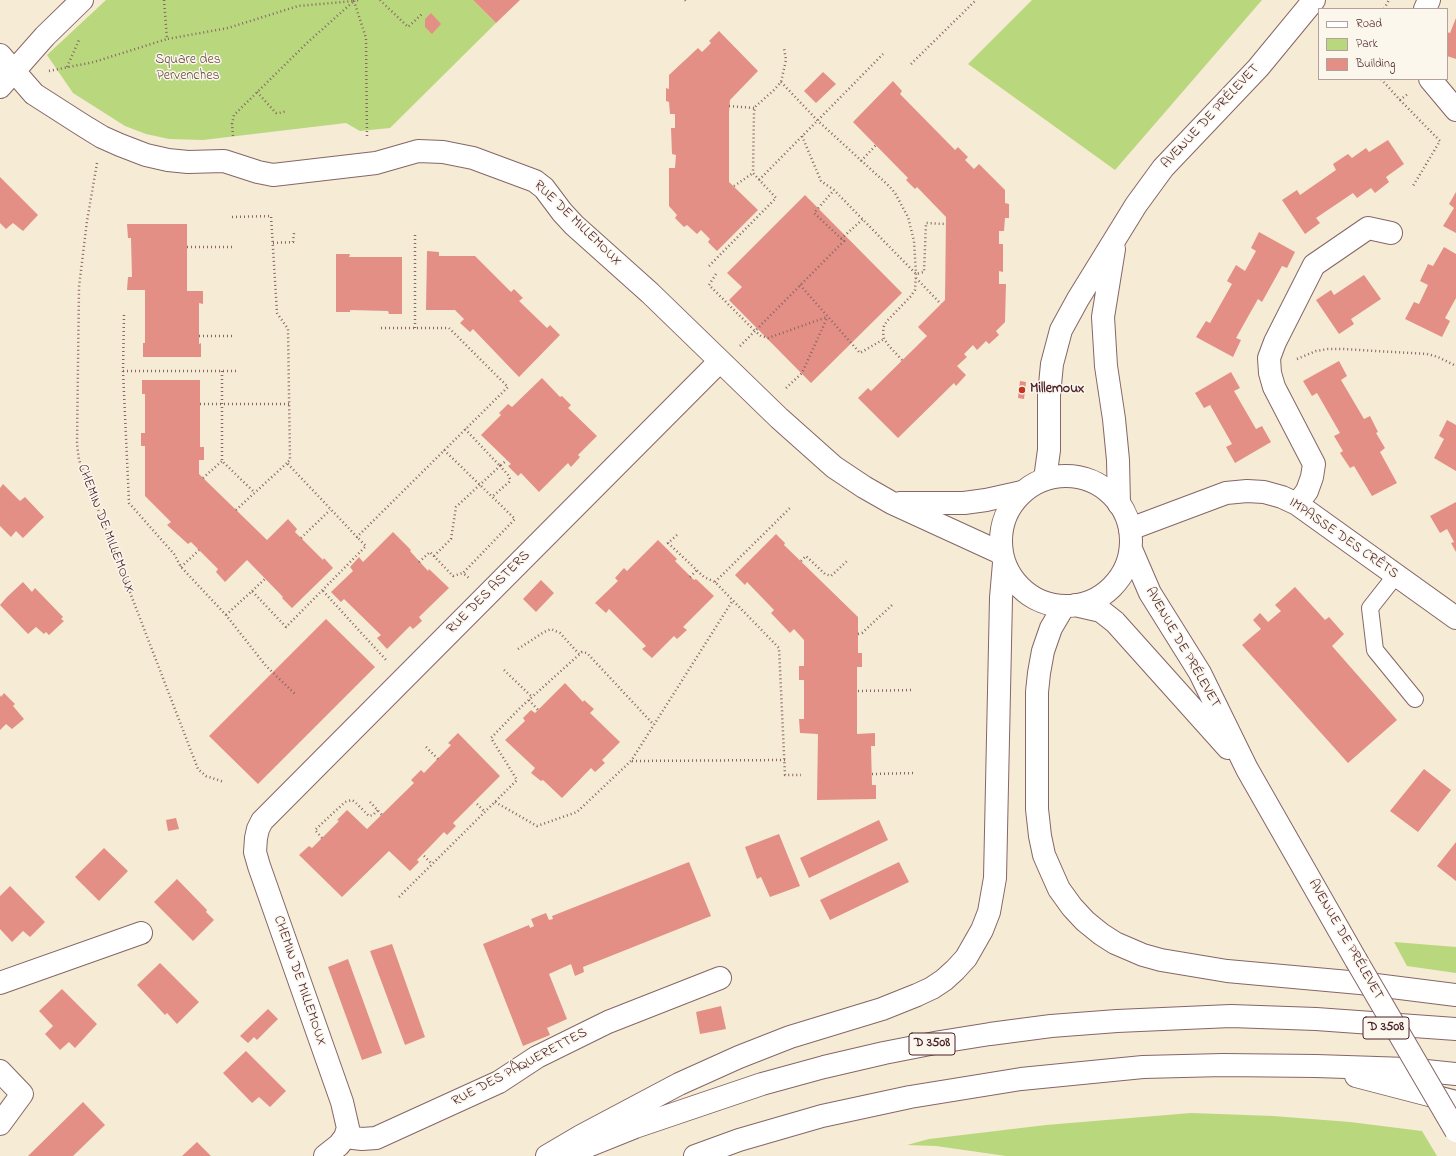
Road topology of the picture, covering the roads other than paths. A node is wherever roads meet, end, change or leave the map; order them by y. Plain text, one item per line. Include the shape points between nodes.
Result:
1 (82, 0) edge
2 (1314, 0) edge
3 (4, 71) edge
4 (1431, 80) edge
5 (1456, 110) edge
6 (1391, 233) dead end
7 (1115, 239) junction
8 (720, 361) junction
9 (1045, 479) junction
10 (1022, 492) junction
11 (892, 503) junction
12 (1119, 504) junction
13 (1297, 504) junction
14 (1130, 539) junction
15 (1002, 558) junction
16 (1396, 575) junction
17 (1070, 606) junction
18 (1456, 618) edge
19 (1415, 699) dead end
20 (1246, 769) junction
21 (260, 825) joint
22 (141, 933) dead end
23 (720, 978) dead end
24 (0, 983) edge
25 (1456, 995) edge
26 (1316, 1019) junction
27 (1456, 1029) edge
28 (1456, 1037) edge
29 (1316, 1066) junction
30 (0, 1070) edge
31 (1456, 1074) edge
32 (1456, 1102) edge
33 (0, 1124) edge
34 (1456, 1131) edge
35 (345, 1137) junction
36 (325, 1156) edge
37 (547, 1156) edge
38 (563, 1156) edge
39 (695, 1156) edge

1 - 3 main road
2 - 7 main road, AVENUE DE PRÉLEVET via 1258,68 1163,168
3 - 8 main road, RUE DE MILLEMOUX via 34,94 102,137 146,155 168,160 224,161 273,175 376,163 418,151 443,152 465,157 518,174 544,188 574,225 650,293
4 - 5 main road
6 - 13 main road via 1368,228 1314,265 1269,358 1274,387 1314,464 1307,491
7 - 9 main road, AVENUE DE PRÉLEVET via 1061,330 1052,364 1049,450
7 - 12 main road, AVENUE DE PRÉLEVET via 1103,317 1106,366 1118,460
8 - 11 main road, RUE DE MILLEMOUX via 778,418 834,467
8 - 21 main road, RUE DES ASTERS
9 - 10 main road
9 - 12 main road via 1062,476 1094,482 1108,491
10 - 11 main road, RUE DE MILLEMOUX via 964,503
10 - 15 main road via 1013,502 1002,526
11 - 15 main road, RUE DE MILLEMOUX
12 - 14 main road via 1126,516
13 - 14 main road, IMPASSE DES CRÊTS via 1264,492 1226,493
13 - 16 main road, IMPASSE DES CRÊTS
14 - 17 main road via 1126,565 1118,580 1092,601
14 - 20 main road, AVENUE DE PRÉLEVET via 1150,594 1200,673
15 - 17 main road via 1013,581 1028,594 1045,603
15 - 37 main road via 995,878 989,912 966,958 956,970 932,988 882,1009 790,1037 739,1057 679,1084
16 - 18 main road, IMPASSE DES CRÊTS
16 - 19 lane via 1370,608 1375,650
17 - 20 main road, AVENUE DE PRÉLEVET via 1101,611 1115,622
17 - 25 main road via 1051,628 1039,673 1037,809 1044,854 1059,889 1072,907 1101,934 1115,943 1161,960 1227,971
20 - 34 main road, AVENUE DE PRÉLEVET, bridge
21 - 35 main road, CHEMIN DE MILLEMOUX via 255,852 342,1102 348,1128
22 - 24 main road
23 - 35 main road, RUE DES PÂQUERETTES via 608,1022 537,1057 499,1082 376,1138
26 - 27 main road
26 - 28 main road, D 3508
26 - 38 main road, D 3508 via 1231,1016 1131,1020 1051,1026 940,1042 824,1067 762,1084 635,1127
29 - 31 main road via 1407,1069
29 - 32 main road
29 - 39 main road via 1143,1067 1021,1079 910,1097 822,1116 739,1140
30 - 33 main road via 22,1094
35 - 36 main road via 340,1145

